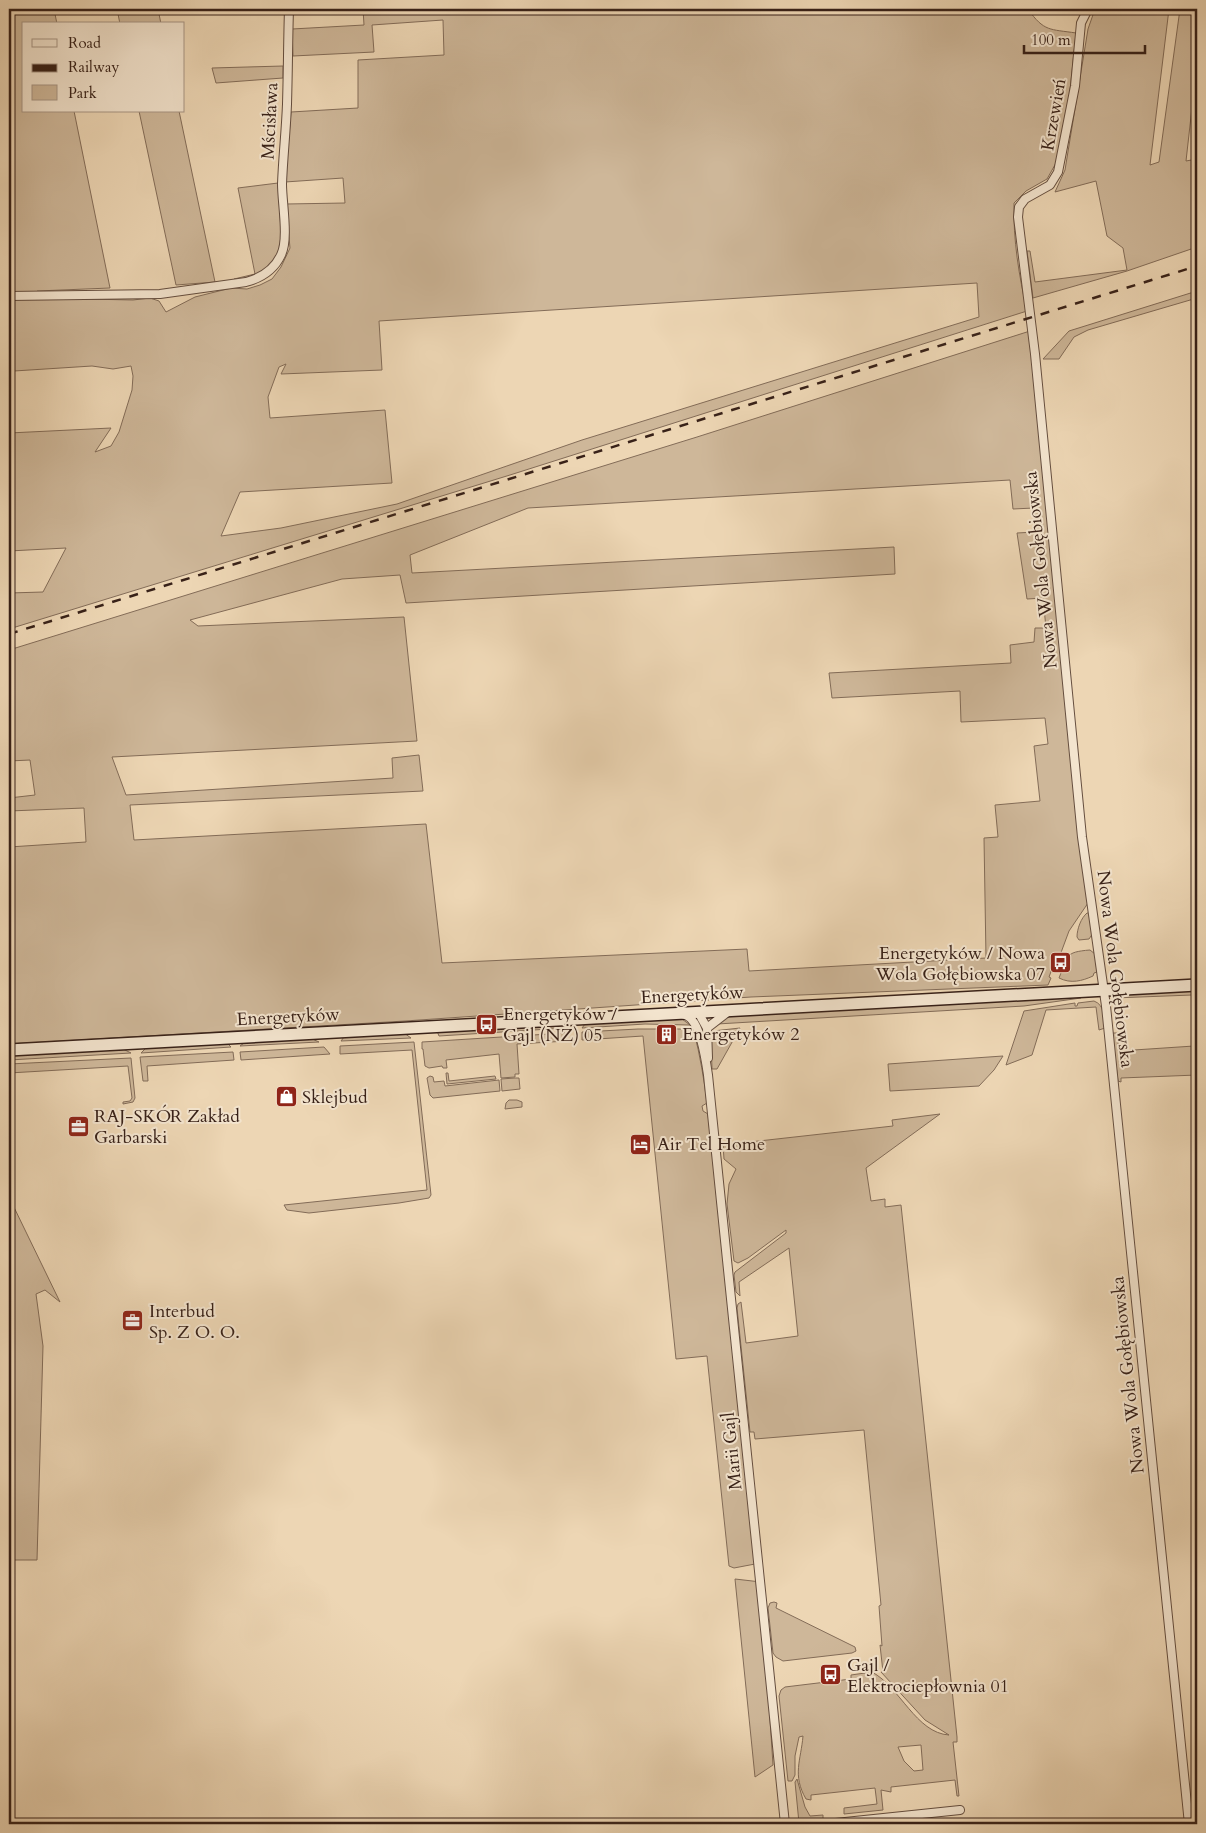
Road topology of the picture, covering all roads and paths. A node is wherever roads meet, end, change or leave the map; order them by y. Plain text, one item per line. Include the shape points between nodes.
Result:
1 (289, 9) edge
2 (1088, 9) edge
3 (1019, 207) joint
4 (9, 296) edge
5 (1197, 984) edge
6 (1103, 989) junction
7 (730, 1010) junction
8 (698, 1012) junction
9 (679, 1013) junction
10 (696, 1028) junction
11 (707, 1028) junction
12 (9, 1050) edge
13 (708, 1075) junction
14 (960, 1810) dead end
15 (786, 1824) edge
16 (826, 1824) edge
17 (1188, 1824) edge

1 - 4 street, Mścisława via 282,184 286,234 282,254 275,266 259,278 246,282 160,294
2 - 3 street, Krzewień via 1081,24 1075,86 1058,172 1050,185 1025,199
3 - 6 street, Nowa Wola Gołębiowska via 1082,837
5 - 6 main road, Energetyków
6 - 7 main road, Energetyków
6 - 17 street, Nowa Wola Gołębiowska
7 - 8 main road, Energetyków
7 - 11 street
8 - 9 main road, Energetyków
8 - 10 street, Marii Gajl
8 - 11 street, Marii Gajl
9 - 10 street via 690,1018
9 - 12 main road, Energetyków
10 - 13 street, Marii Gajl
11 - 13 street, Marii Gajl
13 - 15 street, Marii Gajl
14 - 16 street

